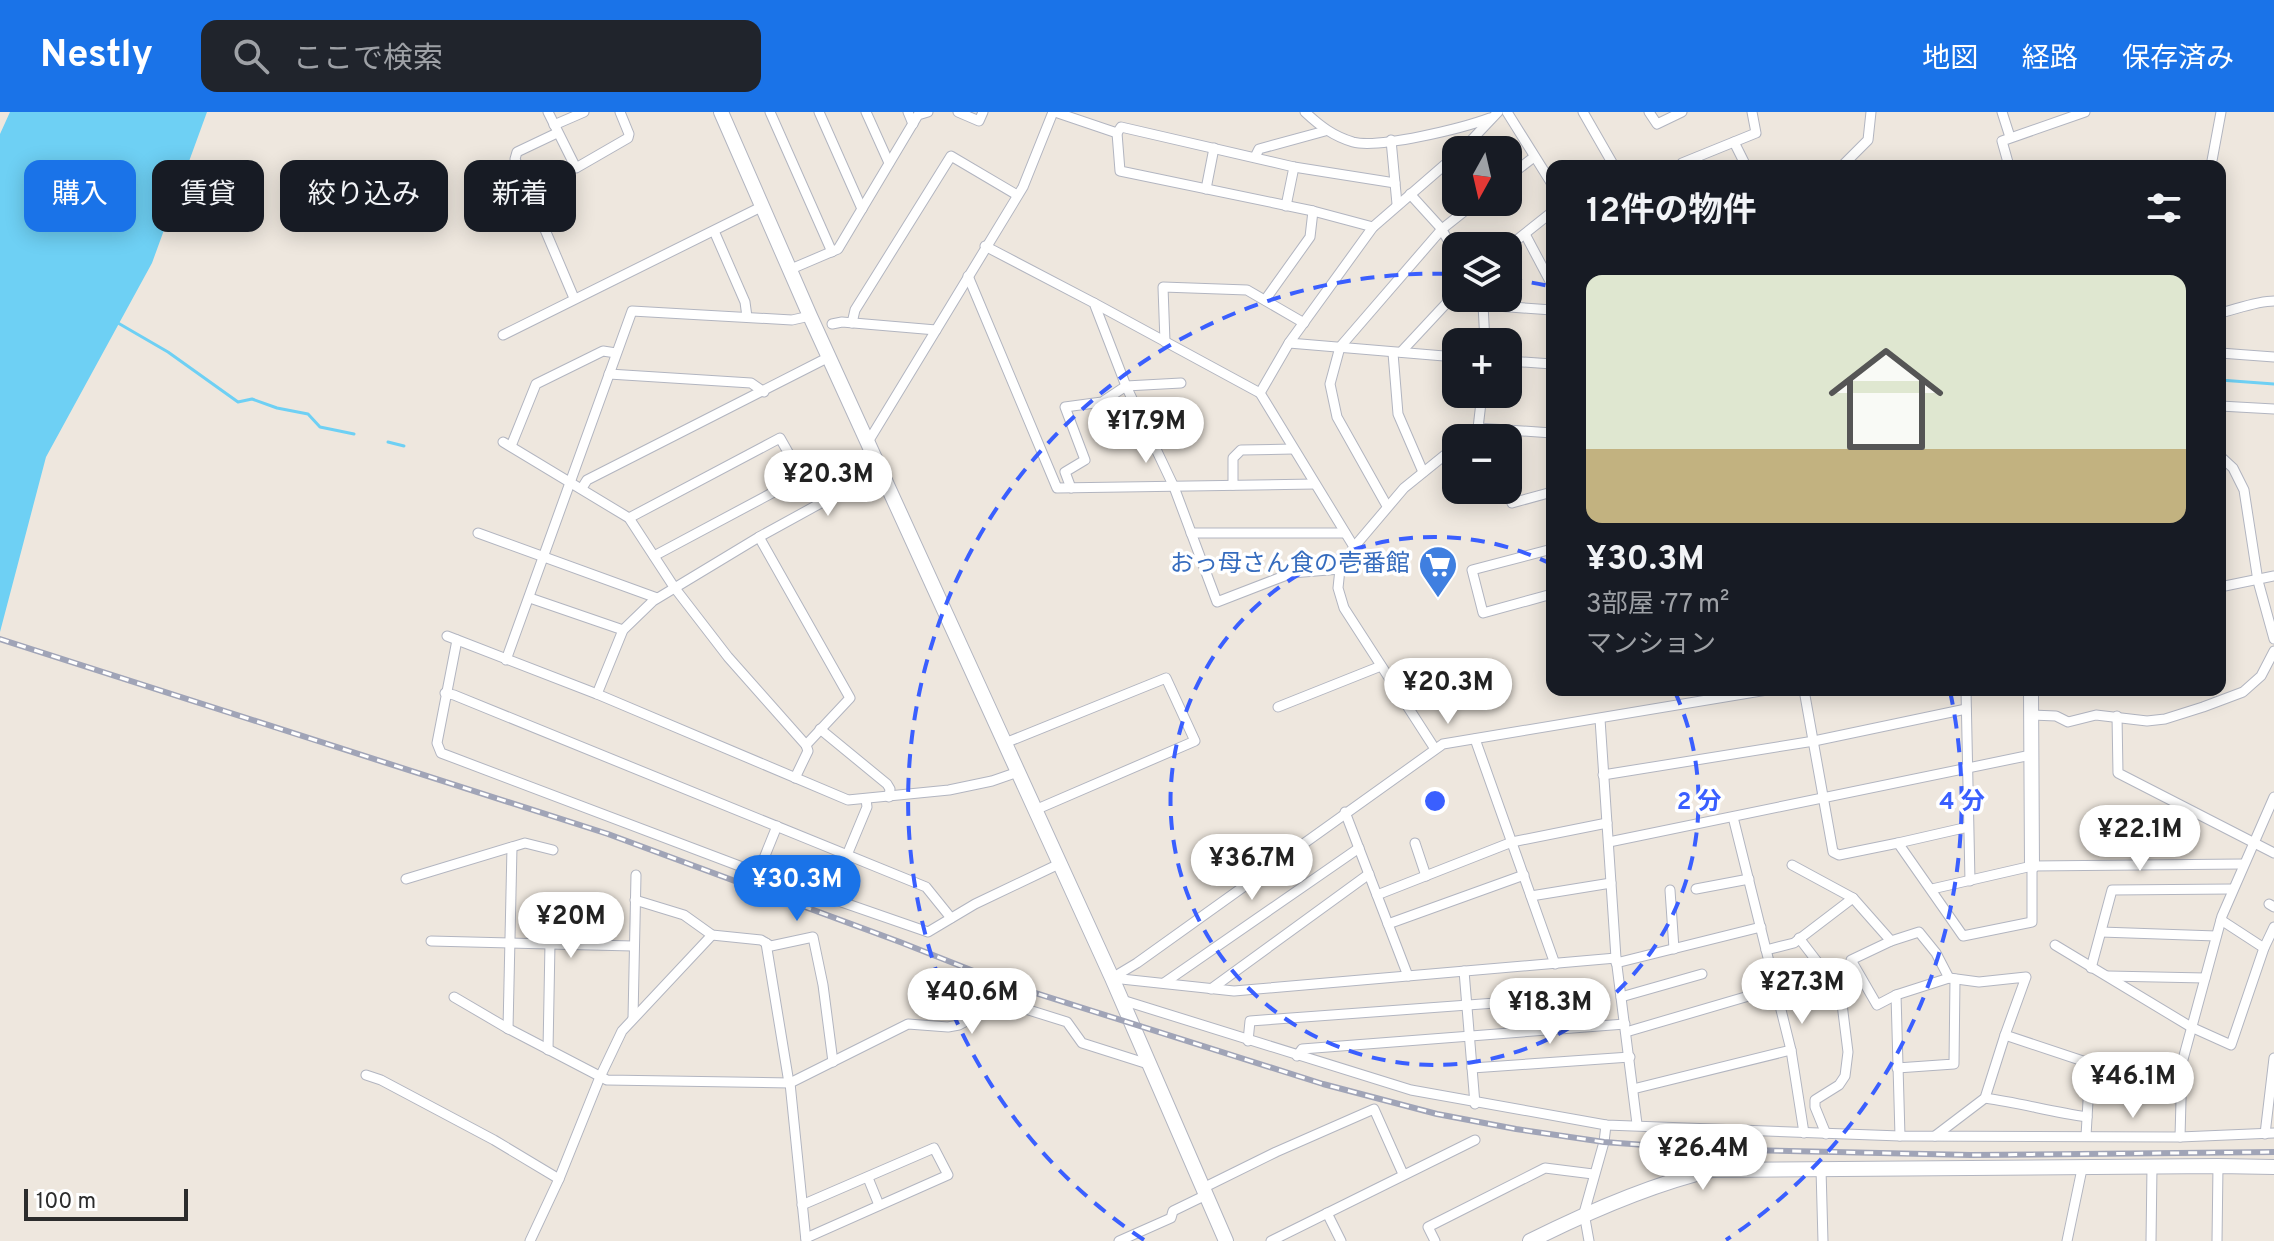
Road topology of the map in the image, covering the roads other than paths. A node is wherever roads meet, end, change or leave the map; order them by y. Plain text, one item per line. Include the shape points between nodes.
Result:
1 (548, 112) edge
2 (584, 112) edge
3 (620, 112) edge
4 (721, 112) edge
5 (770, 112) edge
6 (819, 112) edge
7 (866, 112) edge
8 (908, 112) edge
9 (928, 112) edge
10 (958, 112) edge
11 (983, 112) edge
12 (1054, 112) edge
13 (1305, 112) edge
14 (1507, 112) edge
15 (1583, 112) edge
16 (1649, 112) edge
17 (1682, 112) edge
18 (1752, 112) edge
19 (1871, 112) edge
20 (2002, 112) edge
21 (2085, 112) edge
22 (2221, 112) edge
23 (1494, 115) edge
24 (913, 124) junction
25 (555, 129) junction
26 (1325, 131) junction
27 (1117, 133) junction
28 (1475, 136) edge
29 (2010, 137) junction
30 (1391, 140) junction
31 (1734, 142) junction
32 (1214, 148) junction
33 (1255, 157) junction
34 (1534, 157) junction
35 (1611, 160) edge
36 (1689, 160) edge
37 (1743, 160) edge
38 (1850, 160) edge
39 (2007, 160) edge
40 (2212, 160) edge
41 (889, 163) junction
42 (1522, 166) edge
43 (1294, 167) junction
44 (1442, 167) edge
45 (1546, 175) edge
46 (1395, 183) junction
47 (1206, 189) junction
48 (1410, 194) junction
49 (1017, 195) junction
50 (1397, 204) junction
51 (763, 206) junction
52 (1286, 206) junction
53 (862, 209) junction
54 (1313, 211) junction
55 (1458, 216) edge
56 (1546, 217) edge
57 (1373, 227) junction
58 (1442, 229) junction
59 (714, 231) junction
60 (1444, 232) edge
61 (1525, 234) junction
62 (1522, 236) edge
63 (985, 246) junction
64 (832, 252) junction
65 (791, 269) junction
66 (1546, 274) edge
67 (968, 276) junction
68 (574, 298) junction
69 (1265, 300) junction
70 (2274, 301) edge
71 (1094, 303) junction
72 (1522, 306) edge
73 (1442, 307) edge
74 (1546, 309) edge
75 (2226, 311) edge
76 (810, 316) junction
77 (747, 317) junction
78 (852, 323) junction
79 (1304, 323) junction
80 (832, 324) dead end
81 (936, 330) junction
82 (503, 335) dead end
83 (1165, 342) junction
84 (1289, 343) junction
85 (1340, 347) junction
86 (1397, 352) junction
87 (616, 353) junction
88 (2226, 353) edge
89 (1442, 356) edge
90 (829, 357) junction
91 (2274, 357) edge
92 (1522, 362) edge
93 (1546, 364) edge
94 (609, 374) junction
95 (1181, 383) dead end
96 (1126, 386) junction
97 (764, 392) junction
98 (1260, 393) junction
99 (2226, 406) edge
100 (2274, 409) edge
101 (1522, 433) edge
102 (1546, 433) edge
103 (868, 442) junction
104 (1293, 449) junction
105 (1442, 457) edge
106 (2226, 462) edge
107 (881, 470) junction
108 (1423, 472) junction
109 (570, 481) junction
110 (1315, 484) junction
111 (1233, 485) junction
112 (1174, 487) junction
113 (582, 488) junction
114 (1071, 488) junction
115 (1546, 494) edge
116 (1522, 500) edge
117 (1387, 506) junction
118 (629, 518) junction
119 (478, 533) dead end
120 (1191, 533) junction
121 (1345, 533) junction
122 (759, 537) junction
123 (1354, 547) junction
124 (1546, 551) edge
125 (654, 556) junction
126 (544, 558) junction
127 (1340, 569) junction
128 (2274, 576) edge
129 (2258, 581) junction
130 (2226, 586) edge
131 (674, 587) junction
132 (1546, 596) edge
133 (530, 598) junction
134 (657, 598) junction
135 (623, 630) junction
136 (2274, 639) edge
137 (2274, 651) edge
138 (506, 660) junction
139 (1381, 666) junction
140 (445, 693) junction
141 (597, 694) junction
142 (1718, 696) edge
143 (1805, 696) edge
144 (1966, 696) edge
145 (2031, 696) edge
146 (1278, 707) dead end
147 (1966, 709) junction
148 (2031, 715) junction
149 (2117, 716) junction
150 (1600, 719) junction
151 (820, 729) junction
152 (1475, 739) junction
153 (1814, 741) junction
154 (1005, 743) junction
155 (806, 745) junction
156 (1435, 749) junction
157 (2031, 755) junction
158 (1967, 769) junction
159 (1018, 772) junction
160 (1603, 775) junction
161 (795, 778) junction
162 (889, 797) junction
163 (2274, 797) edge
164 (1824, 798) junction
165 (866, 799) junction
166 (1035, 810) junction
167 (1345, 812) junction
168 (1733, 817) junction
169 (1607, 823) junction
170 (777, 826) junction
171 (1968, 827) junction
172 (1512, 842) junction
173 (1609, 842) junction
174 (1415, 843) dead end
175 (1898, 843) junction
176 (2254, 844) junction
177 (512, 847) junction
178 (1359, 848) junction
179 (553, 850) dead end
180 (2274, 853) edge
181 (847, 855) junction
182 (1059, 864) junction
183 (2243, 864) junction
184 (1792, 865) dead end
185 (2032, 866) junction
186 (758, 873) junction
187 (1369, 874) junction
188 (636, 875) dead end
189 (1524, 875) junction
190 (1426, 876) junction
191 (406, 879) dead end
192 (1749, 879) junction
193 (1970, 881) junction
194 (1611, 883) junction
195 (1696, 889) dead end
196 (1932, 889) junction
197 (2232, 889) junction
198 (1670, 890) dead end
199 (1377, 895) junction
200 (1531, 896) junction
201 (1853, 898) junction
202 (635, 900) junction
203 (951, 918) junction
204 (2221, 920) junction
205 (1388, 924) junction
206 (1761, 927) junction
207 (2274, 927) edge
208 (2101, 932) junction
209 (712, 935) junction
210 (2216, 936) junction
211 (1799, 938) junction
212 (431, 941) dead end
213 (1891, 941) junction
214 (510, 943) junction
215 (550, 943) junction
216 (766, 943) junction
217 (2055, 945) dead end
218 (633, 946) junction
219 (2264, 948) junction
220 (1674, 949) junction
221 (1766, 950) junction
222 (1616, 961) junction
223 (1555, 964) junction
224 (2091, 968) junction
225 (1464, 971) junction
226 (1702, 974) dead end
227 (1408, 976) junction
228 (2105, 976) junction
229 (1112, 978) junction
230 (2205, 978) junction
231 (1952, 979) junction
232 (1164, 983) junction
233 (1776, 988) junction
234 (1211, 989) junction
235 (1896, 995) junction
236 (454, 997) dead end
237 (1621, 997) junction
238 (1550, 999) dead end
239 (1122, 1000) junction
240 (1467, 1006) junction
241 (633, 1018) junction
242 (2191, 1027) junction
243 (1625, 1028) junction
244 (508, 1029) junction
245 (2005, 1035) junction
246 (1470, 1036) junction
247 (1248, 1041) junction
248 (548, 1050) junction
249 (1791, 1050) junction
250 (1297, 1056) junction
251 (1630, 1057) junction
252 (2274, 1058) edge
253 (833, 1062) junction
254 (1148, 1064) junction
255 (1472, 1068) junction
256 (1897, 1068) junction
257 (366, 1075) dead end
258 (600, 1077) junction
259 (789, 1083) junction
260 (1633, 1089) junction
261 (1985, 1098) junction
262 (1475, 1104) junction
263 (2087, 1117) junction
264 (1637, 1124) junction
265 (1606, 1125) junction
266 (1804, 1133) junction
267 (2269, 1133) edge
268 (1826, 1134) junction
269 (1900, 1136) junction
270 (1935, 1136) junction
271 (2086, 1136) junction
272 (2180, 1137) junction
273 (1475, 1140) dead end
274 (2218, 1166) junction
275 (2152, 1167) junction
276 (2274, 1167) edge
277 (1821, 1169) junction
278 (2082, 1169) junction
279 (1403, 1174) junction
280 (1593, 1174) junction
281 (868, 1178) junction
282 (559, 1179) junction
283 (1205, 1192) junction
284 (802, 1205) junction
285 (879, 1205) junction
286 (1327, 1213) junction
287 (1584, 1213) junction
288 (806, 1239) edge
289 (530, 1241) edge
290 (1119, 1241) edge
291 (1226, 1241) edge
292 (1271, 1241) edge
293 (1341, 1241) edge
294 (1435, 1241) edge
295 (1530, 1241) edge
296 (1589, 1241) edge
297 (1823, 1241) edge
298 (2067, 1241) edge
299 (2151, 1241) edge
300 (2217, 1241) edge

1 - 25 street
2 - 25 street
3 - 25 street via 628,138 576,168
4 - 51 street
5 - 64 street
6 - 53 street
7 - 41 street
8 - 24 street
9 - 24 street
10 - 11 street via 979,121
12 - 27 street
12 - 49 street
13 - 26 street
14 - 34 street
15 - 35 street
16 - 17 street via 1657,124
18 - 31 street via 1756,133
19 - 38 street via 1868,140
20 - 29 street
21 - 29 street
22 - 40 street
23 - 28 street
23 - 30 street via 1448,131
24 - 41 street
25 - 68 street via 517,152 515,159
26 - 30 street via 1357,143
26 - 33 street via 1259,149
27 - 32 street via 1121,127
27 - 47 street via 1120,171
29 - 39 street via 2002,141
30 - 46 street
31 - 36 street
31 - 37 street
32 - 33 street
32 - 47 street
33 - 43 street
34 - 42 street
34 - 45 street
41 - 53 street
43 - 46 street
43 - 52 street
44 - 48 street
46 - 50 street
47 - 52 street
48 - 50 street
48 - 58 street
49 - 63 street
49 - 78 street via 951,156 855,310
50 - 57 street
51 - 59 street
51 - 65 street
52 - 54 street
53 - 64 street
54 - 57 street
54 - 69 street via 1310,237
55 - 58 street
56 - 61 street
57 - 79 street
58 - 60 street
58 - 85 street
59 - 68 street
59 - 77 street
61 - 62 street
61 - 66 street
63 - 67 street
63 - 71 street
64 - 65 street
65 - 76 street
67 - 81 street
67 - 114 street via 1057,488
68 - 82 street
69 - 79 street
69 - 83 street via 1247,290 1163,287
70 - 75 street
71 - 83 street
71 - 96 street
72 - 74 street
73 - 86 street
76 - 77 street
76 - 90 street
77 - 87 street via 636,309
78 - 80 street
78 - 81 street
79 - 84 street
81 - 103 street
83 - 98 street
84 - 85 street
84 - 98 street
85 - 86 street
85 - 117 street via 1330,384 1337,417
86 - 89 street
86 - 108 street via 1398,414
87 - 94 street
87 - 109 street via 603,351 536,384 507,444
88 - 91 street
90 - 97 street
90 - 103 street
92 - 93 street
94 - 97 street via 751,383
94 - 109 street
95 - 96 street
96 - 112 street
96 - 114 street via 1102,402 1065,407 1085,460 1065,472
97 - 113 street via 587,480
98 - 104 street
99 - 100 street
101 - 102 street
103 - 107 street
104 - 110 street
104 - 111 street via 1241,450 1233,458
105 - 108 street
106 - 129 street via 2244,490
107 - 122 street
107 - 154 street
108 - 117 street
109 - 113 street
109 - 126 street
110 - 111 street
110 - 121 street
111 - 112 street
112 - 114 street
112 - 120 street
113 - 118 street
115 - 116 street
117 - 123 street
118 - 125 street
118 - 125 street via 780,438 802,477
119 - 126 street
120 - 121 street
120 - 127 street via 1217,602 1292,573
121 - 123 street
122 - 131 street
122 - 151 street via 850,698
123 - 127 street
124 - 132 street via 1472,570 1483,613
125 - 131 street
126 - 133 street
126 - 134 street
127 - 139 street via 1344,608
128 - 129 street
129 - 130 street
129 - 136 street
131 - 134 street
131 - 155 street
133 - 135 street
133 - 138 street
134 - 135 street
135 - 141 street
137 - 149 street via 2261,676 2243,692 2165,719
138 - 140 street via 452,638
138 - 141 street
139 - 146 street
139 - 156 street
140 - 170 street
140 - 186 street via 437,743 441,753
141 - 161 street
142 - 150 street
143 - 153 street
144 - 147 street
145 - 148 street
147 - 153 street
147 - 158 street
148 - 149 street via 2068,722
148 - 157 street
149 - 176 street via 2118,773
150 - 152 street
150 - 160 street
151 - 155 street
151 - 162 street via 887,784
152 - 156 street
152 - 172 street
153 - 160 street
153 - 164 street
154 - 159 street
154 - 166 street via 1166,678 1195,741
155 - 161 street
156 - 167 street
157 - 158 street
157 - 185 street
158 - 164 street
158 - 171 street
159 - 162 street via 949,790
159 - 166 street
160 - 169 street
161 - 165 street via 848,800
162 - 165 street
163 - 176 street
164 - 168 street
164 - 175 street via 1833,852
165 - 181 street
166 - 182 street
167 - 178 street
167 - 229 street
168 - 173 street
168 - 192 street
169 - 172 street
169 - 173 street
170 - 181 street
170 - 186 street
171 - 175 street
171 - 193 street
172 - 189 street
172 - 190 street
173 - 194 street
174 - 190 street
175 - 196 street
176 - 180 street
176 - 183 street
177 - 179 street via 525,843
177 - 191 street
177 - 214 street
178 - 187 street
178 - 232 street
181 - 203 street via 926,887
182 - 203 street
182 - 229 street
183 - 185 street
183 - 197 street
184 - 201 street
185 - 193 street
185 - 196 street via 2032,922 1963,936
186 - 203 street via 928,932
187 - 199 street
187 - 234 street
188 - 202 street
189 - 200 street
189 - 205 street
190 - 199 street
192 - 195 street
192 - 206 street
193 - 196 street
194 - 200 street
194 - 222 street
197 - 204 street
197 - 208 street via 2112,890
198 - 220 street
199 - 205 street
200 - 223 street
201 - 211 street
201 - 213 street
202 - 209 street via 684,915
202 - 218 street
204 - 210 street
204 - 219 street
205 - 227 street
206 - 220 street
206 - 221 street
207 - 219 street
208 - 210 street
208 - 224 street
209 - 216 street
209 - 241 street
210 - 230 street
211 - 221 street
211 - 268 street via 1842,1004 1845,1076 1815,1100
212 - 214 street
213 - 231 street via 1919,932
213 - 235 street via 1851,960 1877,1005
214 - 215 street
214 - 244 street
215 - 218 street
215 - 248 street
216 - 253 street via 813,937
216 - 259 street
217 - 224 street
218 - 241 street
219 - 242 street via 2231,1045
220 - 222 street
221 - 233 street
222 - 223 street
222 - 237 street
223 - 225 street
224 - 228 street
225 - 227 street
225 - 240 street
226 - 237 street
227 - 234 street
228 - 230 street
228 - 242 street
229 - 232 street
229 - 239 street
230 - 242 street
231 - 235 street
231 - 245 street via 2026,977
231 - 256 street via 1954,1064
232 - 234 street
233 - 243 street
233 - 249 street
235 - 256 street
236 - 244 street
237 - 243 street
238 - 240 street
239 - 247 street
239 - 254 street
240 - 246 street
240 - 247 street via 1250,1021
241 - 258 street
242 - 272 street via 2182,1063
243 - 246 street
243 - 251 street
244 - 248 street
245 - 261 street
245 - 263 street via 2095,1065
246 - 250 street via 1302,1049
246 - 255 street
247 - 250 street
248 - 258 street
249 - 260 street
249 - 266 street
250 - 262 street
251 - 255 street
251 - 260 street
252 - 267 street
253 - 254 street via 908,1024 959,1025 1003,1002 1067,1022 1082,1043
253 - 259 street
254 - 283 street
255 - 262 street
256 - 269 street
257 - 282 street
258 - 259 street
258 - 282 street
259 - 284 street
260 - 264 street
261 - 263 street
261 - 270 street
262 - 265 street
263 - 271 street
264 - 265 street
264 - 266 street
265 - 280 street
266 - 268 street
267 - 272 street
268 - 269 street
269 - 270 street
270 - 271 street
271 - 272 street
273 - 279 street
274 - 275 street
274 - 276 street
274 - 300 street
275 - 278 street
275 - 299 street
277 - 278 street
277 - 287 street via 1712,1170
277 - 297 street
278 - 298 street
279 - 283 street via 1374,1109 1276,1152
279 - 286 street
280 - 287 street
280 - 294 street via 1545,1168 1428,1227
281 - 284 street
281 - 285 street
281 - 285 street via 934,1148 948,1175
282 - 289 street
283 - 290 street via 1173,1211 1171,1218
283 - 291 street
284 - 288 street
285 - 288 street
286 - 292 street
286 - 293 street
287 - 295 street
287 - 296 street

